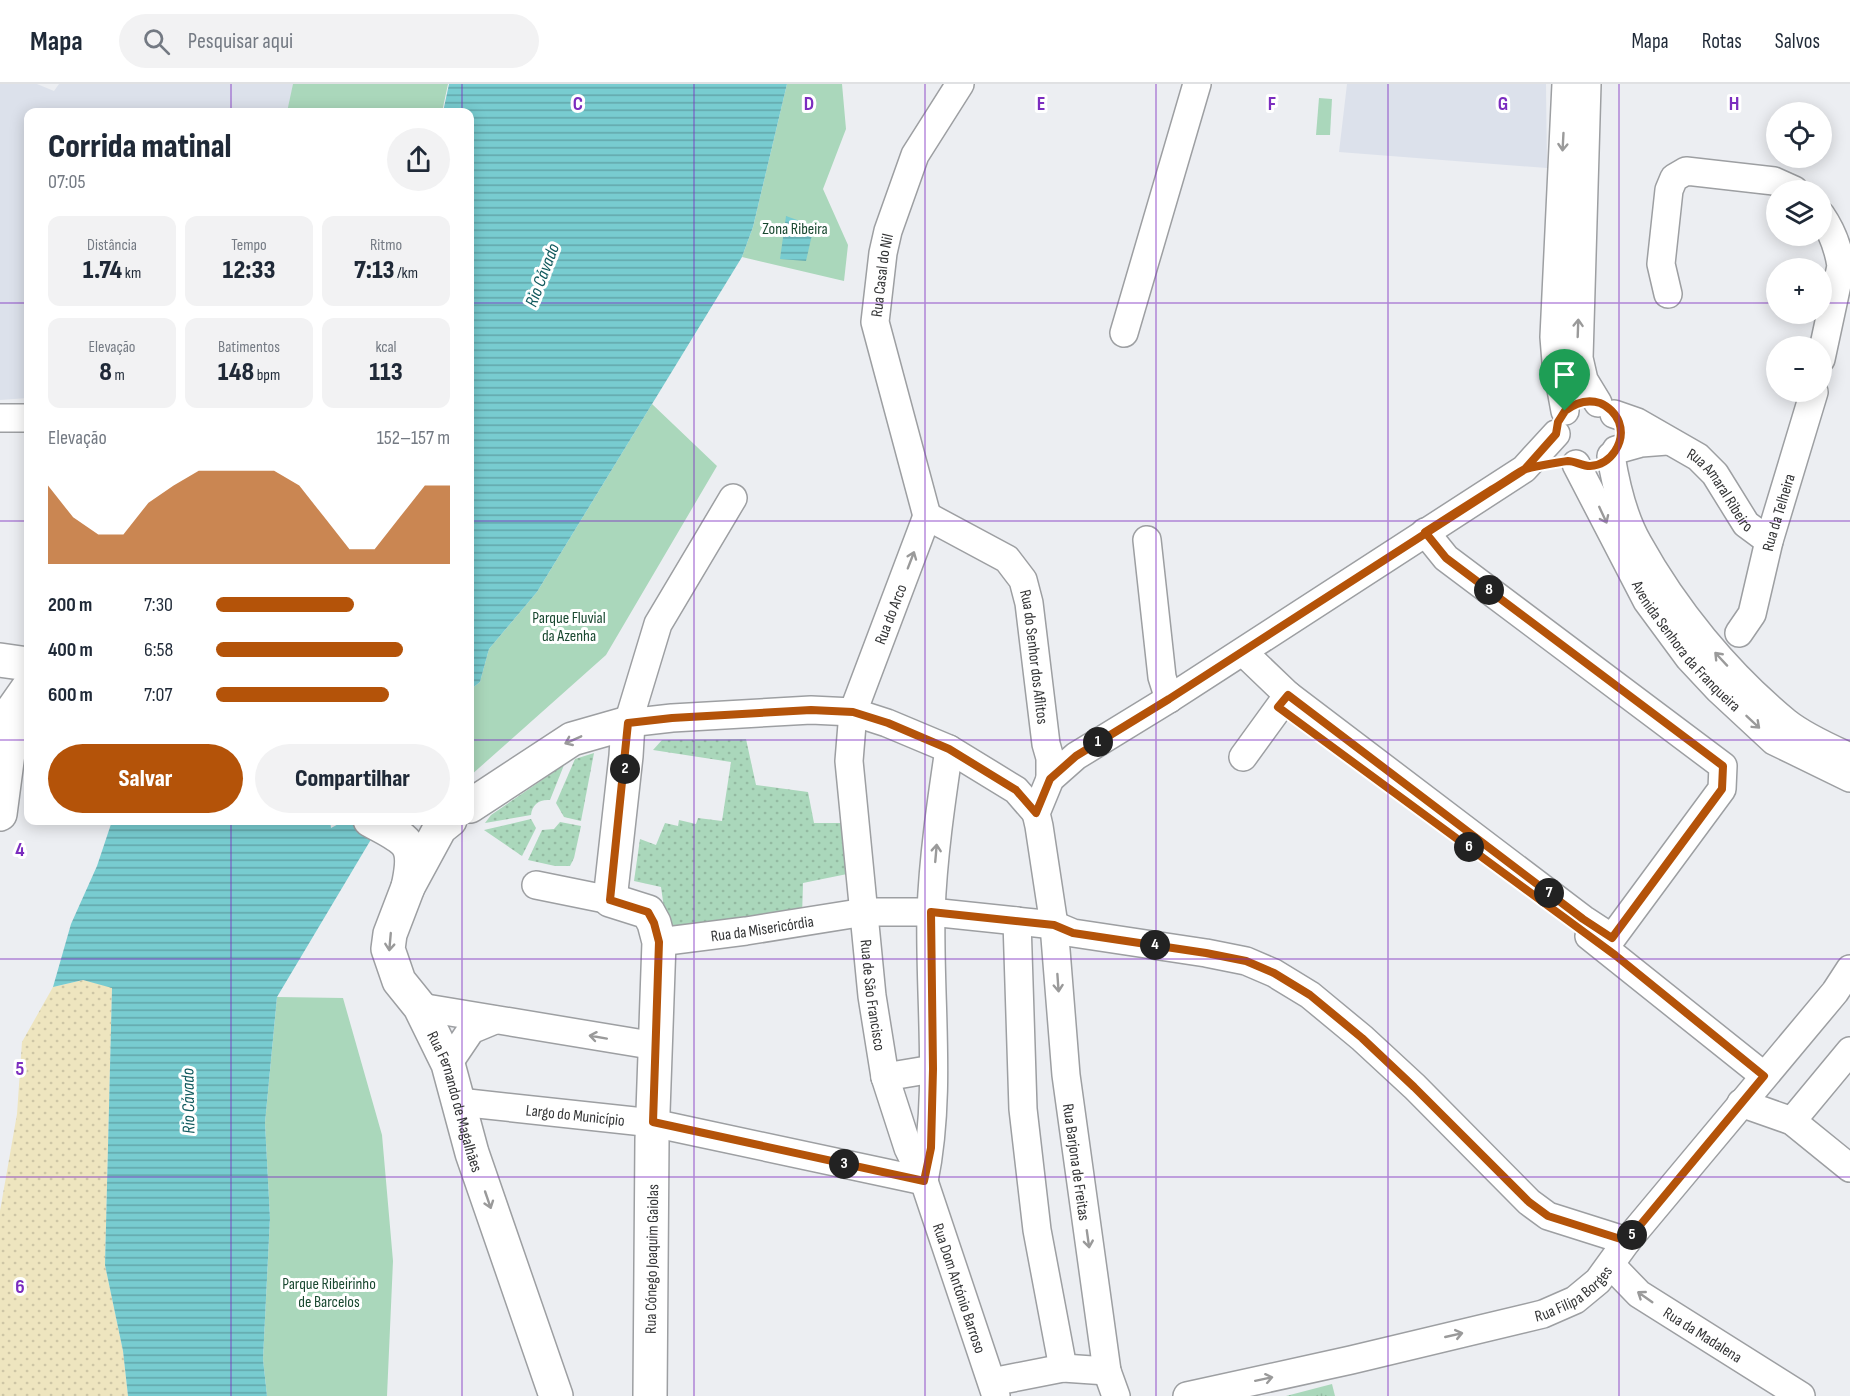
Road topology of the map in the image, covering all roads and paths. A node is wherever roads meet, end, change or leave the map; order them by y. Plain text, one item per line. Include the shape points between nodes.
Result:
1 (960, 84) edge
2 (1197, 84) edge
3 (1566, 84) edge
4 (1587, 84) edge
5 (1766, 180) edge
6 (1832, 231) edge
7 (1668, 294) dead end
8 (1124, 333) dead end
9 (1826, 336) edge
10 (1811, 402) edge
11 (1606, 409) junction
12 (0, 418) edge
13 (24, 418) edge
14 (1561, 422) junction
15 (1667, 441) junction
16 (1614, 453) junction
17 (1573, 462) junction
18 (1524, 470) junction
19 (733, 498) dead end
20 (927, 516) junction
21 (1425, 532) junction
22 (1147, 540) dead end
23 (1769, 541) junction
24 (1739, 633) dead end
25 (1243, 652) junction
26 (0, 660) edge
27 (24, 663) edge
28 (24, 694) edge
29 (1169, 699) junction
30 (1283, 701) junction
31 (853, 712) junction
32 (628, 723) junction
33 (949, 749) junction
34 (1243, 757) dead end
35 (1850, 757) edge
36 (1850, 778) edge
37 (1050, 779) junction
38 (474, 803) edge
39 (1036, 813) junction
40 (0, 814) edge
41 (443, 825) edge
42 (444, 825) edge
43 (389, 831) edge
44 (536, 885) dead end
45 (408, 887) junction
46 (610, 900) junction
47 (865, 912) junction
48 (931, 912) junction
49 (1017, 921) junction
50 (1054, 925) junction
51 (659, 942) junction
52 (1850, 969) edge
53 (1842, 985) edge
54 (420, 1007) junction
55 (495, 1020) junction
56 (656, 1046) junction
57 (1850, 1052) edge
58 (448, 1064) junction
59 (933, 1069) junction
60 (1764, 1076) junction
61 (885, 1077) junction
62 (459, 1102) junction
63 (1741, 1103) junction
64 (1792, 1121) junction
65 (653, 1122) junction
66 (1850, 1168) edge
67 (924, 1181) junction
68 (1627, 1241) junction
69 (1611, 1265) junction
70 (1063, 1368) junction
71 (1107, 1371) junction
72 (994, 1389) edge
73 (556, 1396) edge
74 (650, 1396) edge
75 (1116, 1396) edge
76 (1187, 1396) edge
77 (1801, 1396) edge

1 - 20 street, Rua Casal do Nil via 915,155 888,231 876,322
2 - 8 street
3 -> 14 street via 1554,337
11 -> 4 street via 1584,380 1578,347
5 - 7 street via 1686,171 1674,178 1669,190 1661,264
6 - 9 street via 1841,266
10 - 23 street, Rua da Telheira
11 - 14 street via 1580,402
11 - 15 street, Rua Amaral Ribeiro
11 - 16 street via 1618,422 1620,434
12 - 13 street
14 - 17 street via 1560,450
14 - 18 street
15 - 16 street, Rua Amaral Ribeiro via 1641,443
15 - 23 street, Rua Amaral Ribeiro via 1698,458 1715,474 1746,524
16 - 17 street via 1595,465
35 -> 16 street, Avenida Senhora da Franqueira via 1788,723 1701,637 1637,542 1619,496
17 - 18 street
17 -> 36 street, Avenida Senhora da Franqueira via 1647,601 1689,658 1774,741
18 - 21 street
19 - 32 street via 658,624
31 -> 20 street, Rua do Arco
20 - 37 street, Rua do Senhor dos Aflitos via 1007,559 1023,580
21 - 25 street
21 - 30 street via 1446,558 1723,766 1722,789 1612,938
22 - 29 street via 1162,677
23 - 24 street, Rua da Telheira via 1752,614
25 - 29 street
25 - 30 street
26 - 27 main road
28 - 40 main road via 14,708
29 - 37 street via 1076,756
30 - 34 street
30 - 60 street via 1615,955
31 - 32 street via 811,710
31 - 33 street
31 - 47 street, Rua do Arco via 849,761
32 -> 38 main road via 572,739
32 - 46 main road
33 - 39 street via 1016,790
48 -> 33 street
37 - 39 street
39 - 50 street, Rua Barjona de Freitas
41 - 43 main road via 418,837
42 - 45 main road, Rua Fernando de Magalhães
43 - 45 main road via 412,851 414,862
44 - 46 street
45 -> 54 main road, Rua Fernando de Magalhães via 388,950 399,981
46 - 51 main road via 648,912
47 - 48 street, Rua da Misericórdia
47 - 51 street, Rua da Misericórdia
47 - 61 street, Rua de São Francisco via 872,996
48 - 49 street, Rua da Misericórdia
48 - 59 street
49 - 50 street, Rua da Misericórdia
49 - 70 street via 1023,1109 1037,1230
50 - 68 street, Rua da Misericórdia via 1073,933 1246,961 1274,973 1310,995 1362,1038 1529,1202 1548,1216
50 -> 71 street, Rua Barjona de Freitas via 1066,1075
51 - 56 main road
52 - 53 street, Rua Filipa Borges
53 - 60 street, Rua Filipa Borges
54 - 55 street
54 - 58 main road, Rua Fernando de Magalhães
56 -> 55 street
55 - 58 street via 471,1030
56 - 65 main road
57 - 64 street
58 - 62 main road, Rua Fernando de Magalhães
59 - 61 street
59 - 67 street via 931,1148
60 - 63 street, Rua Filipa Borges
61 - 67 street, Rua de São Francisco via 908,1148
62 - 65 street, Largo do Município
62 -> 73 main road, Rua Fernando de Magalhães via 472,1153
63 - 64 street
63 - 68 street, Rua Filipa Borges
64 - 66 street
65 - 67 street, Largo do Município
65 - 74 main road, Rua Cónego Joaquim Gaiolas
67 - 72 street, Rua Dom António Barroso
68 - 69 street, Rua Filipa Borges
76 -> 69 street, Rua Filipa Borges via 1543,1314 1575,1300
77 -> 69 street, Rua da Madalena via 1639,1294
70 - 71 street
70 - 72 street
71 - 75 street, Rua Barjona de Freitas

